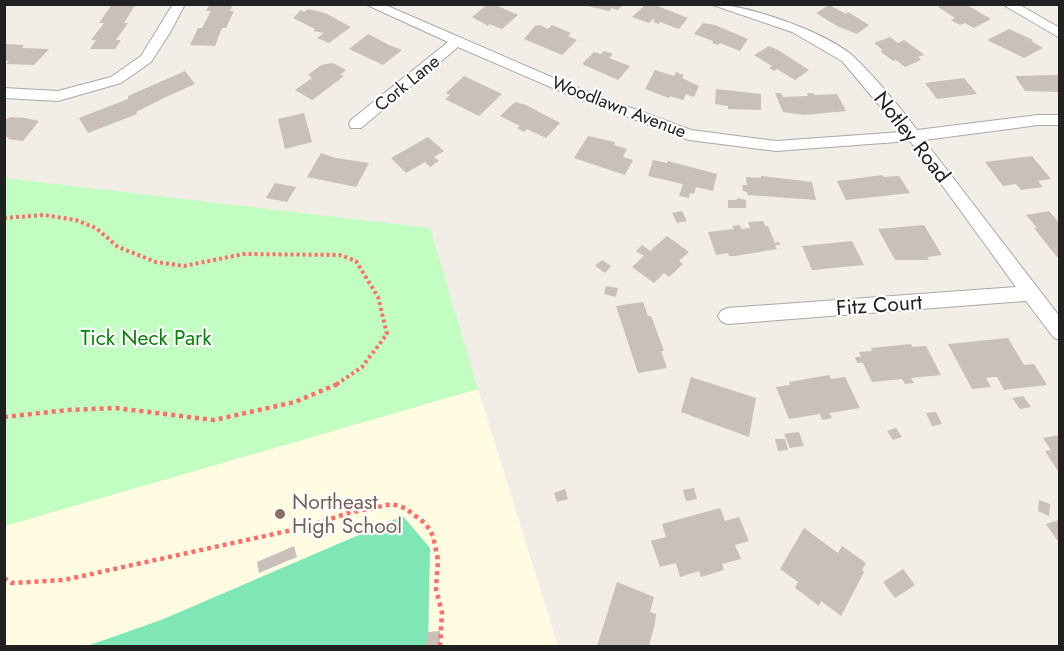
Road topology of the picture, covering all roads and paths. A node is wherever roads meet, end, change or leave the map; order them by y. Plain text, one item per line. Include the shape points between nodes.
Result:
1 (179, 4) edge
2 (371, 4) edge
3 (1008, 4) edge
4 (716, 5) edge
5 (1059, 34) edge
6 (457, 41) junction
7 (4, 93) edge
8 (1059, 120) edge
9 (356, 124) dead end
10 (912, 136) junction
11 (4, 218) edge
12 (1031, 293) junction
13 (727, 316) dead end
14 (1059, 332) edge
15 (4, 417) edge
16 (4, 578) edge
17 (440, 646) edge

1 - 7 street via 147,59 116,80 58,96
2 - 6 street, Woodlawn Avenue
3 - 5 street
4 - 10 street, Notley Road via 796,29 847,58
6 - 9 street, Cork Lane
6 - 10 street, Woodlawn Avenue via 689,135 776,146
8 - 10 street, Woodlawn Avenue
10 - 12 street, Notley Road
11 - 15 path via 44,215 76,220 96,228 118,247 156,262 184,266 244,254 340,255 356,261 378,297 387,334 365,366 337,386 287,405 213,420 132,409 70,408
12 - 13 street, Fitz Court
12 - 14 street, Notley Road
16 - 17 path via 12,583 64,580 392,504 412,513 433,536 438,560 436,589 442,613

